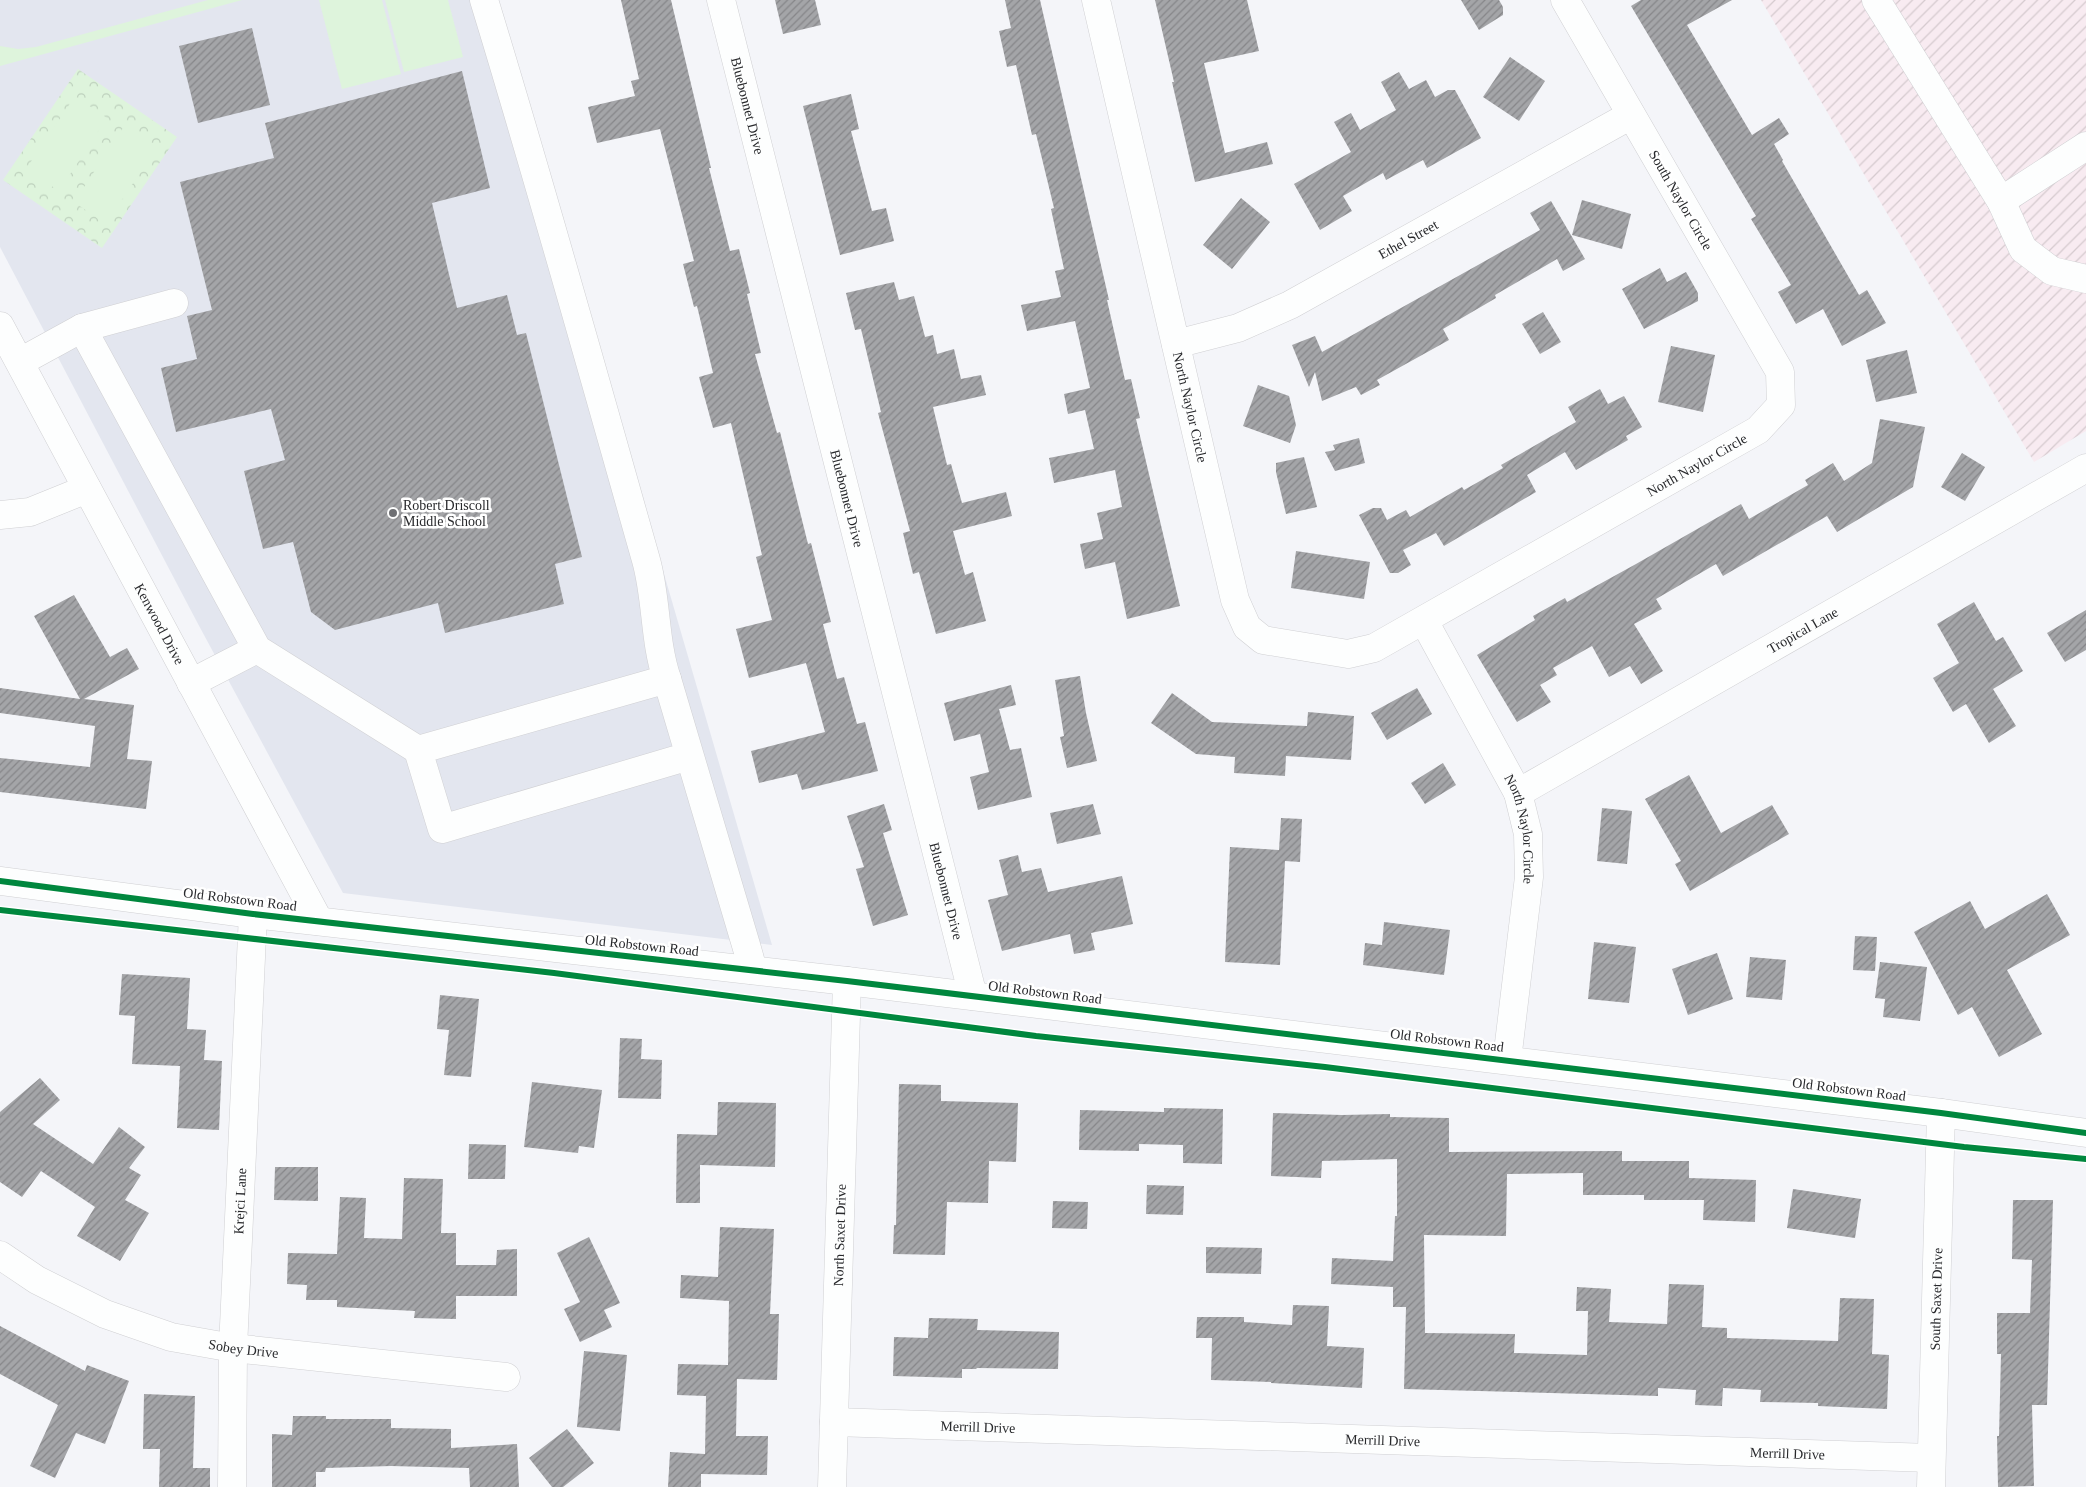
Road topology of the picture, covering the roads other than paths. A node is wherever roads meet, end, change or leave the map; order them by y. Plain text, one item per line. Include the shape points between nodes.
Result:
1 (484, 0) edge
2 (721, 0) edge
3 (1096, 0) edge
4 (1565, 0) edge
5 (1876, 0) edge
6 (1632, 115) junction
7 (2086, 146) edge
8 (2001, 201) junction
9 (2086, 279) edge
10 (174, 303) dead end
11 (0, 326) edge
12 (82, 328) junction
13 (1176, 344) junction
14 (20, 362) junction
15 (1780, 405) joint
16 (2086, 468) edge
17 (87, 489) junction
18 (0, 515) edge
19 (1424, 621) junction
20 (257, 649) junction
21 (667, 679) junction
22 (191, 682) junction
23 (418, 750) junction
24 (690, 756) junction
25 (1518, 792) junction
26 (0, 882) edge
27 (253, 914) junction
28 (319, 921) junction
29 (754, 970) junction
30 (847, 981) junction
31 (973, 996) junction
32 (1508, 1060) junction
33 (1941, 1112) junction
34 (2086, 1133) edge
35 (0, 1255) edge
36 (233, 1348) junction
37 (506, 1377) dead end
38 (834, 1422) junction
39 (1931, 1458) junction
40 (232, 1487) edge
41 (832, 1487) edge
42 (1930, 1487) edge

1 - 21 street via 534,162 650,574 661,663
2 - 31 street, Bluebonnet Drive
3 - 13 street, North Naylor Circle
4 - 6 street, South Naylor Circle
5 - 8 street
6 - 13 street, Ethel Street via 1290,305 1238,328
6 - 15 street, South Naylor Circle via 1780,372
7 - 8 street
8 - 9 street via 2023,250 2052,271
10 - 12 street
11 - 14 street, Kenwood Drive
12 - 14 street
12 - 20 street
13 - 19 street, North Naylor Circle via 1235,600 1247,627 1263,640 1348,654 1374,648
14 - 17 street, Kenwood Drive
15 - 19 street, North Naylor Circle via 1758,430
16 - 25 street, Tropical Lane
17 - 18 street via 30,512
17 - 22 street, Kenwood Drive
19 - 25 street, North Naylor Circle
20 - 22 street
20 - 23 street
21 - 23 street
21 - 24 street
22 - 28 street, Kenwood Drive
23 - 24 street via 442,829
24 - 29 street
25 - 32 street, North Naylor Circle via 1528,834 1529,877
26 - 27 street, Old Robstown Road
27 - 28 street, Old Robstown Road
27 - 36 street, Krejci Lane
28 - 29 street, Old Robstown Road
29 - 30 street, Old Robstown Road
30 - 31 street, Old Robstown Road
30 - 38 street, North Saxet Drive
31 - 32 street, Old Robstown Road
32 - 33 street, Old Robstown Road
33 - 34 street, Old Robstown Road
33 - 39 street, South Saxet Drive
35 - 36 street, Sobey Drive via 37,1280 105,1314 171,1337
36 - 37 street, Sobey Drive
36 - 40 street, Krejci Lane
38 - 39 street, Merrill Drive
38 - 41 street, North Saxet Drive
39 - 42 street, South Saxet Drive

